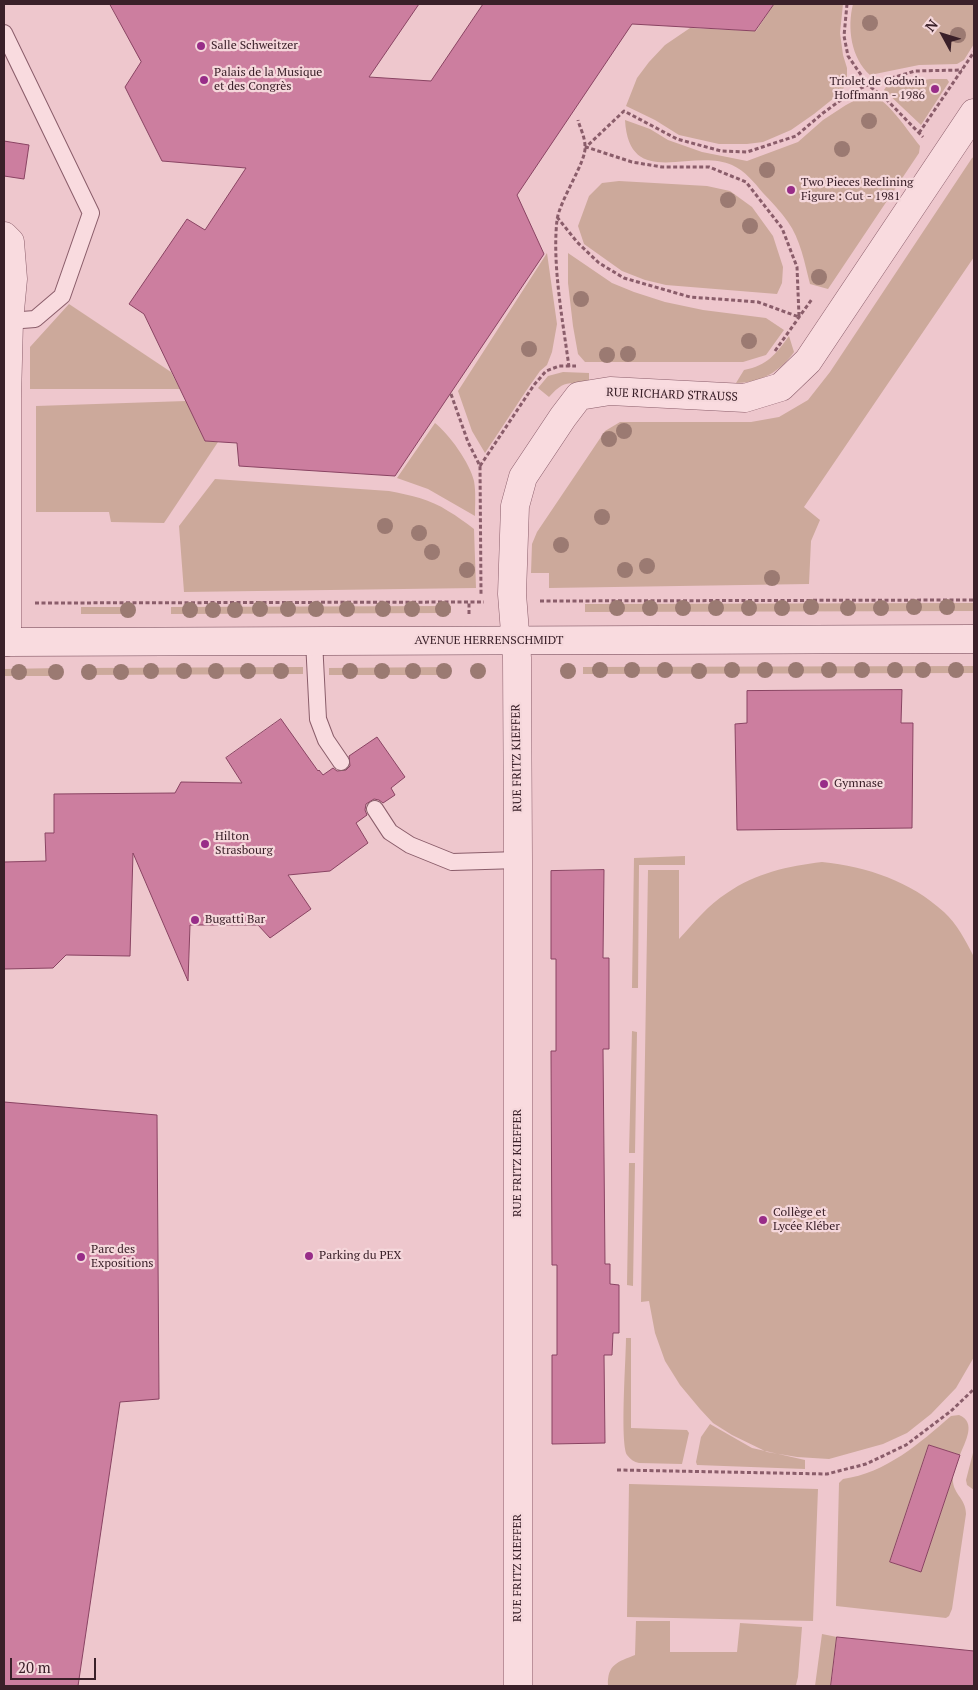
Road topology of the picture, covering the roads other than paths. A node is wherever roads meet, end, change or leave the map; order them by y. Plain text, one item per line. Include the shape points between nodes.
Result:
1 (4, 33) edge
2 (974, 113) edge
3 (4, 236) edge
4 (8, 321) junction
5 (974, 639) edge
6 (314, 641) junction
7 (514, 641) junction
8 (6, 642) edge
9 (341, 762) dead end
10 (375, 809) dead end
11 (518, 860) junction
12 (518, 1686) edge

1 - 4 lane via 91,213 62,296 35,319
2 - 7 street, RUE RICHARD STRAUSS via 824,339 808,361 781,386 745,398 610,391 579,396 523,477 515,506
3 - 4 street via 10,242 13,279
4 - 8 street
5 - 7 street, AVENUE HERRENSCHMIDT
6 - 7 street, AVENUE HERRENSCHMIDT
6 - 8 street, AVENUE HERRENSCHMIDT
6 - 9 lane via 318,719 326,740
7 - 11 street, RUE FRITZ KIEFFER via 517,658
10 - 11 lane via 390,832 403,841 452,862
11 - 12 street, RUE FRITZ KIEFFER

